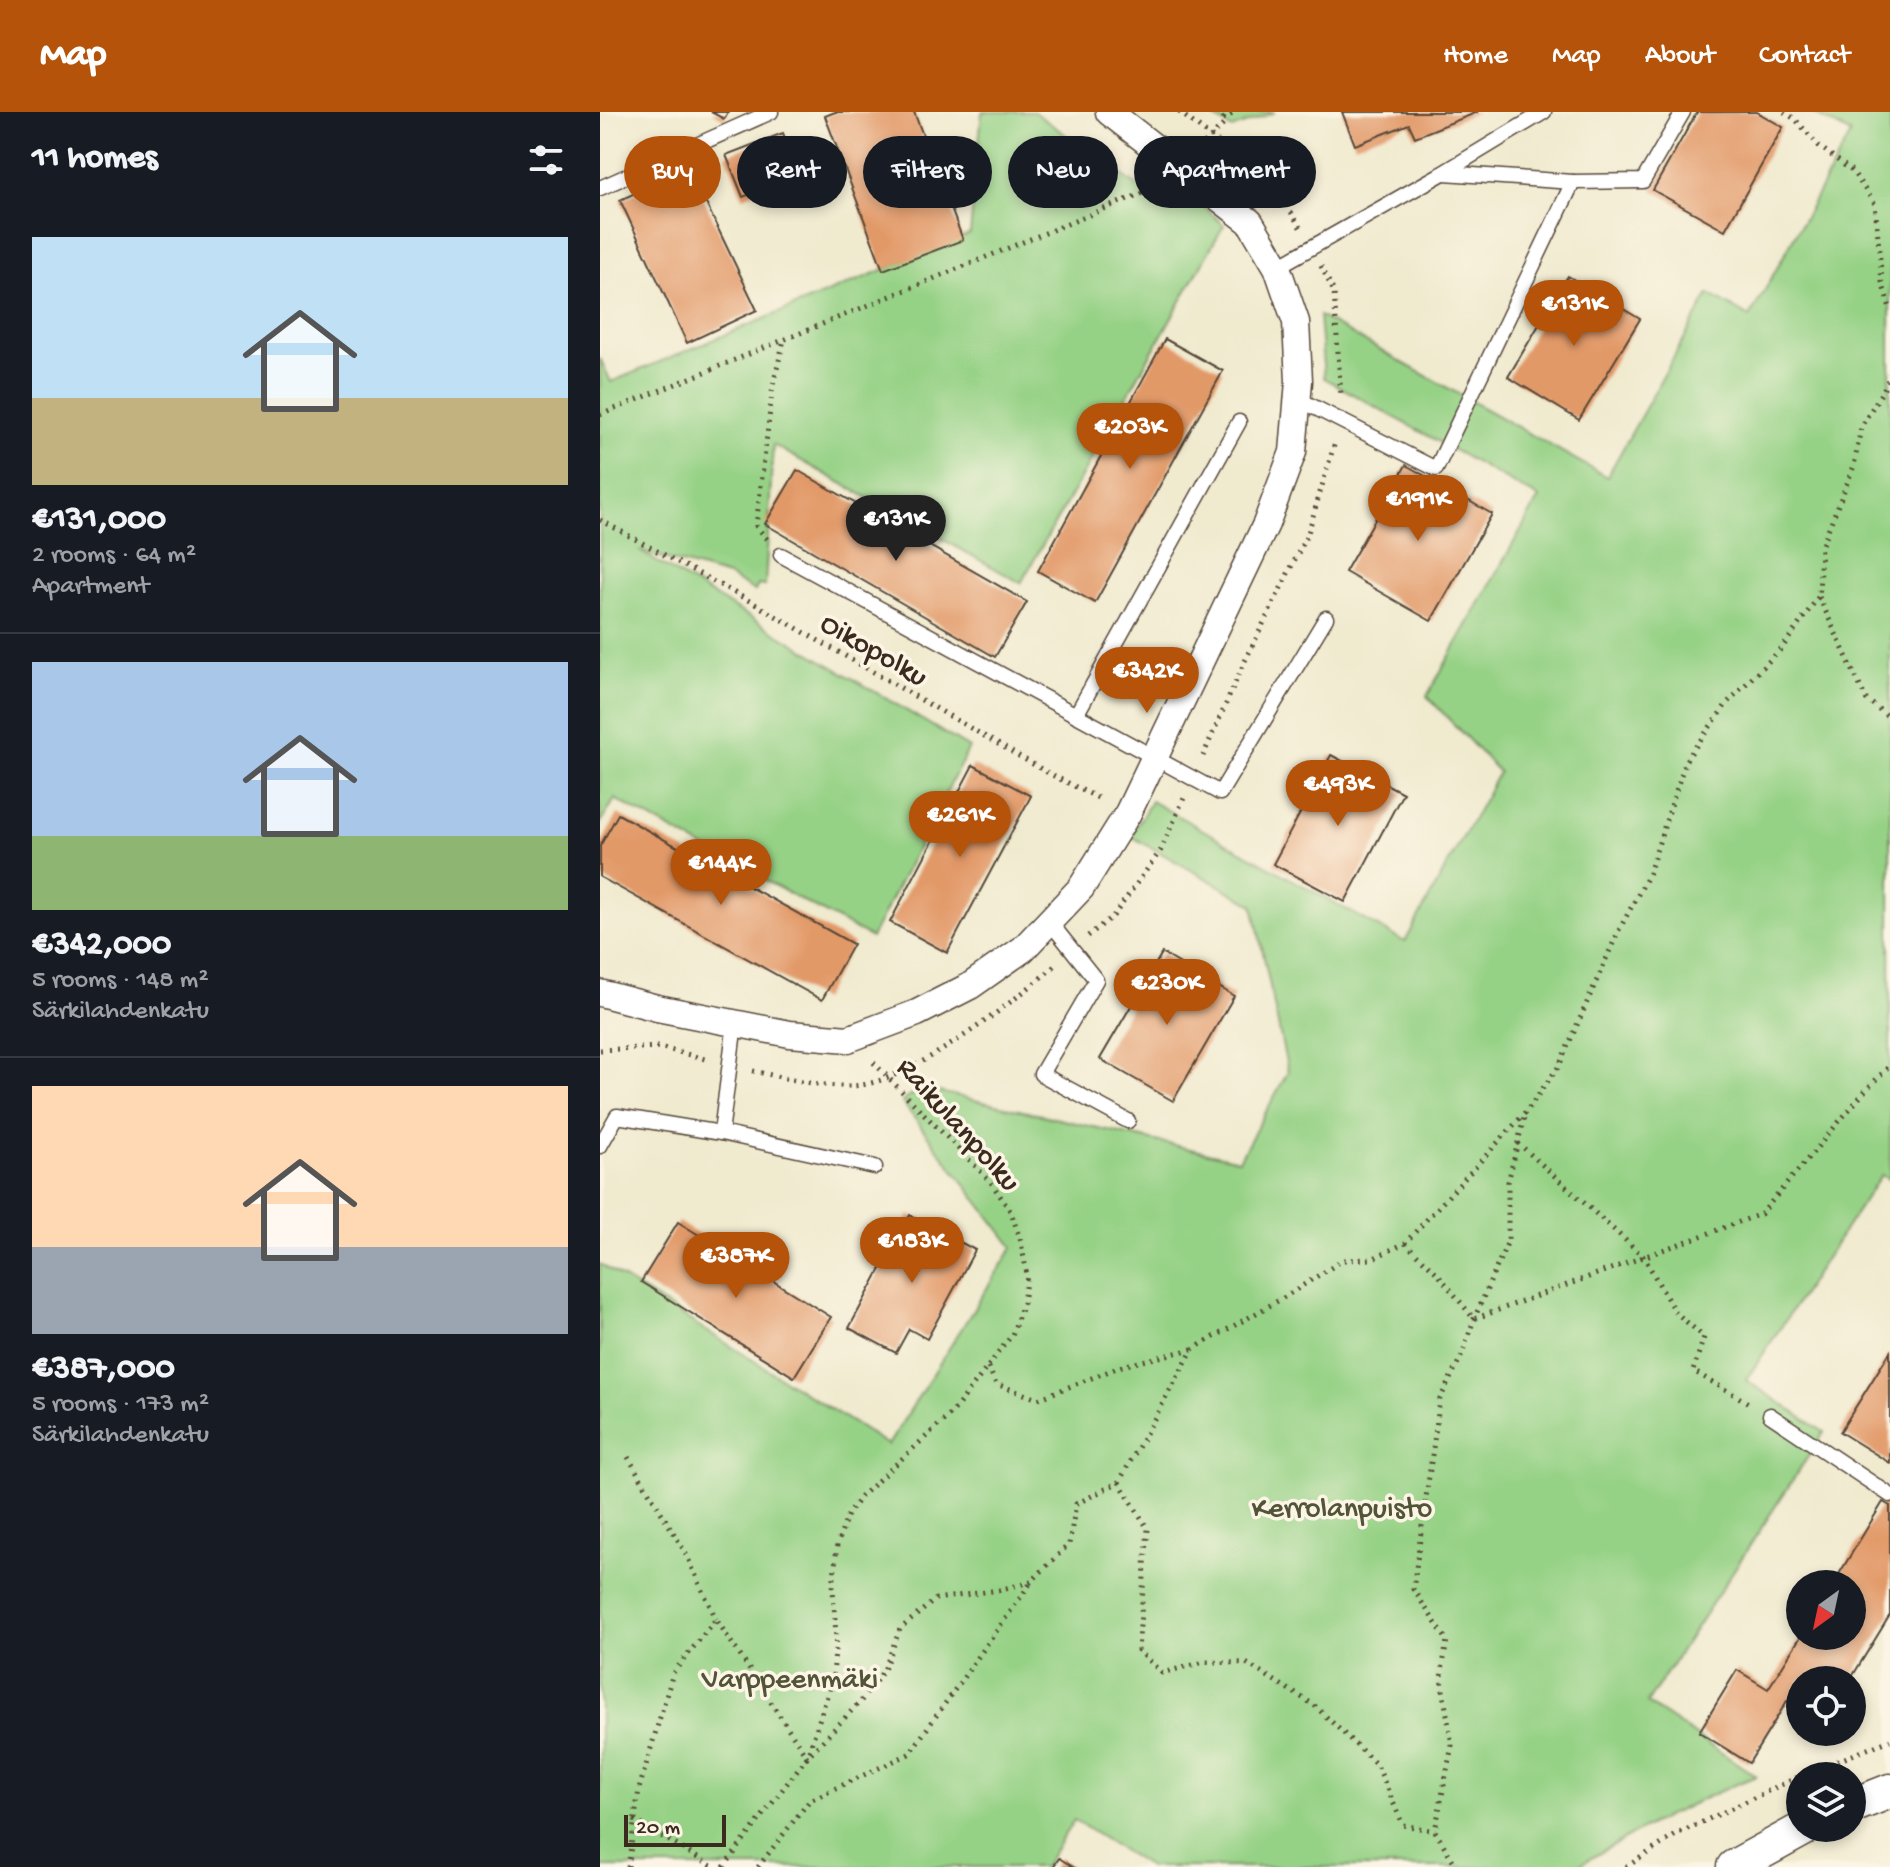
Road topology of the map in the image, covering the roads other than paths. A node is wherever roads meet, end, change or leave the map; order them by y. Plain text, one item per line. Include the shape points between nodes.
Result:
1 (771, 112) edge
2 (1109, 112) edge
3 (1544, 112) edge
4 (1683, 112) edge
5 (1443, 173) junction
6 (1573, 182) junction
7 (600, 188) edge
8 (1277, 267) junction
9 (1298, 399) junction
10 (1239, 422) dead end
11 (781, 555) road end
12 (1326, 618) dead end
13 (1076, 715) junction
14 (1155, 757) junction
15 (1049, 921) junction
16 (600, 993) edge
17 (735, 1023) junction
18 (1128, 1121) dead end
19 (721, 1133) junction
20 (600, 1146) edge
21 (875, 1167) dead end
22 (1770, 1415) road end
23 (1890, 1495) edge
24 (1890, 1791) edge
25 (1866, 1800) edge
26 (1786, 1838) edge
27 (1734, 1867) edge

1 - 7 lane
2 - 8 street via 1250,222
3 - 5 lane
4 - 6 lane via 1643,181
5 - 6 lane
5 - 8 lane
6 - 9 lane via 1436,469
8 - 9 street via 1296,322
9 - 14 street via 1293,452 1266,524
10 - 13 lane
11 - 13 lane
12 - 14 lane via 1220,793
13 - 14 lane
14 - 15 street via 1128,813 1081,888
15 - 17 street via 1023,949 970,986 848,1039
15 - 18 lane via 1096,980 1041,1074
16 - 17 street
17 - 19 lane
19 - 20 lane via 617,1116
19 - 21 lane
22 - 23 lane
24 - 25 street
26 - 27 street

